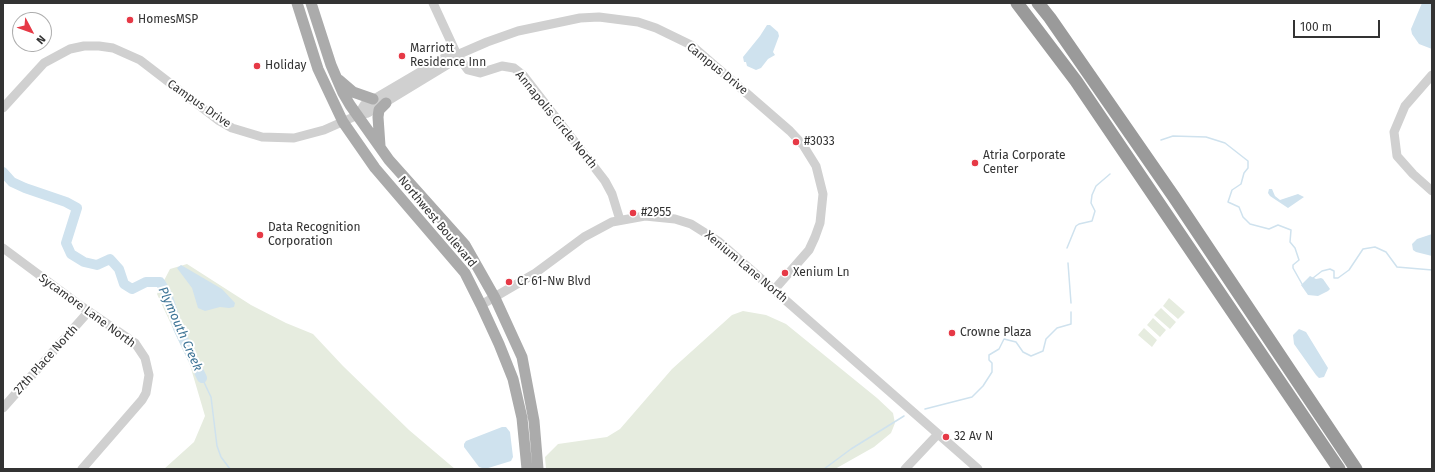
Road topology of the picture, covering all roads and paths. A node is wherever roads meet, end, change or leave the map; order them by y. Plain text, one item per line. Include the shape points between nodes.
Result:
1 (297, 3) edge
2 (311, 3) edge
3 (433, 3) edge
4 (1009, 3) edge
5 (1017, 3) edge
6 (1038, 3) edge
7 (1045, 3) edge
8 (1050, 18) junction
9 (457, 56) junction
10 (1432, 75) edge
11 (337, 78) junction
12 (1076, 81) junction
13 (373, 99) junction
14 (386, 103) junction
15 (3, 108) edge
16 (358, 116) junction
17 (343, 122) junction
18 (380, 147) junction
19 (1432, 191) edge
20 (620, 220) junction
21 (5, 253) edge
22 (774, 290) junction
23 (495, 298) junction
24 (481, 305) junction
25 (89, 311) junction
26 (3, 408) edge
27 (938, 434) junction
28 (82, 469) edge
29 (528, 469) edge
30 (538, 469) edge
31 (905, 469) edge
32 (978, 469) edge
33 (1339, 469) edge
34 (1356, 469) edge

1 - 17 main road, Northwest Boulevard via 318,69
2 - 11 main road, Northwest Boulevard
3 - 9 street, Annapolis Circle North
4 - 12 highway
5 - 12 highway
6 - 8 highway
7 - 8 highway
8 - 34 highway via 1174,197
9 - 13 street, Campus Drive via 444,58
9 - 14 street, Campus Drive
9 - 20 street, Annapolis Circle North via 463,65 474,73 502,66 514,68 522,76 605,181
9 - 22 street, Campus Drive via 518,31 586,18 619,18 638,22 691,45 790,131 801,142 816,166 823,194 816,237 809,250
10 - 19 street via 1405,106 1394,132 1397,156
11 - 13 main road via 353,92
11 - 16 main road, Northwest Boulevard via 343,93
12 - 33 highway
13 - 16 street, Campus Drive via 364,105
14 - 16 street, Campus Drive
14 - 18 main road via 379,110 378,117
15 - 17 street, Campus Drive via 44,63 70,49 92,46 113,48 140,60 218,120 247,133 262,137 294,138
16 - 17 street, Campus Drive
16 - 18 main road, Northwest Boulevard
17 - 24 main road, Northwest Boulevard via 375,168 465,273
18 - 23 main road, Northwest Boulevard via 465,245
20 - 22 street, Xenium Lane North via 660,216 692,224 718,241
20 - 23 street, Xenium Lane North via 597,229
21 - 25 street, Sycamore Lane North
22 - 27 street, Xenium Lane North
23 - 24 street, Xenium Lane North
23 - 30 main road, Northwest Boulevard via 522,357 534,421
24 - 29 main road, Northwest Boulevard via 513,379 522,418
25 - 26 street, 27th Place North
25 - 28 street, Sycamore Lane North via 135,343 145,358 149,371 146,393 137,408
27 - 31 street
27 - 32 street, Xenium Lane North

